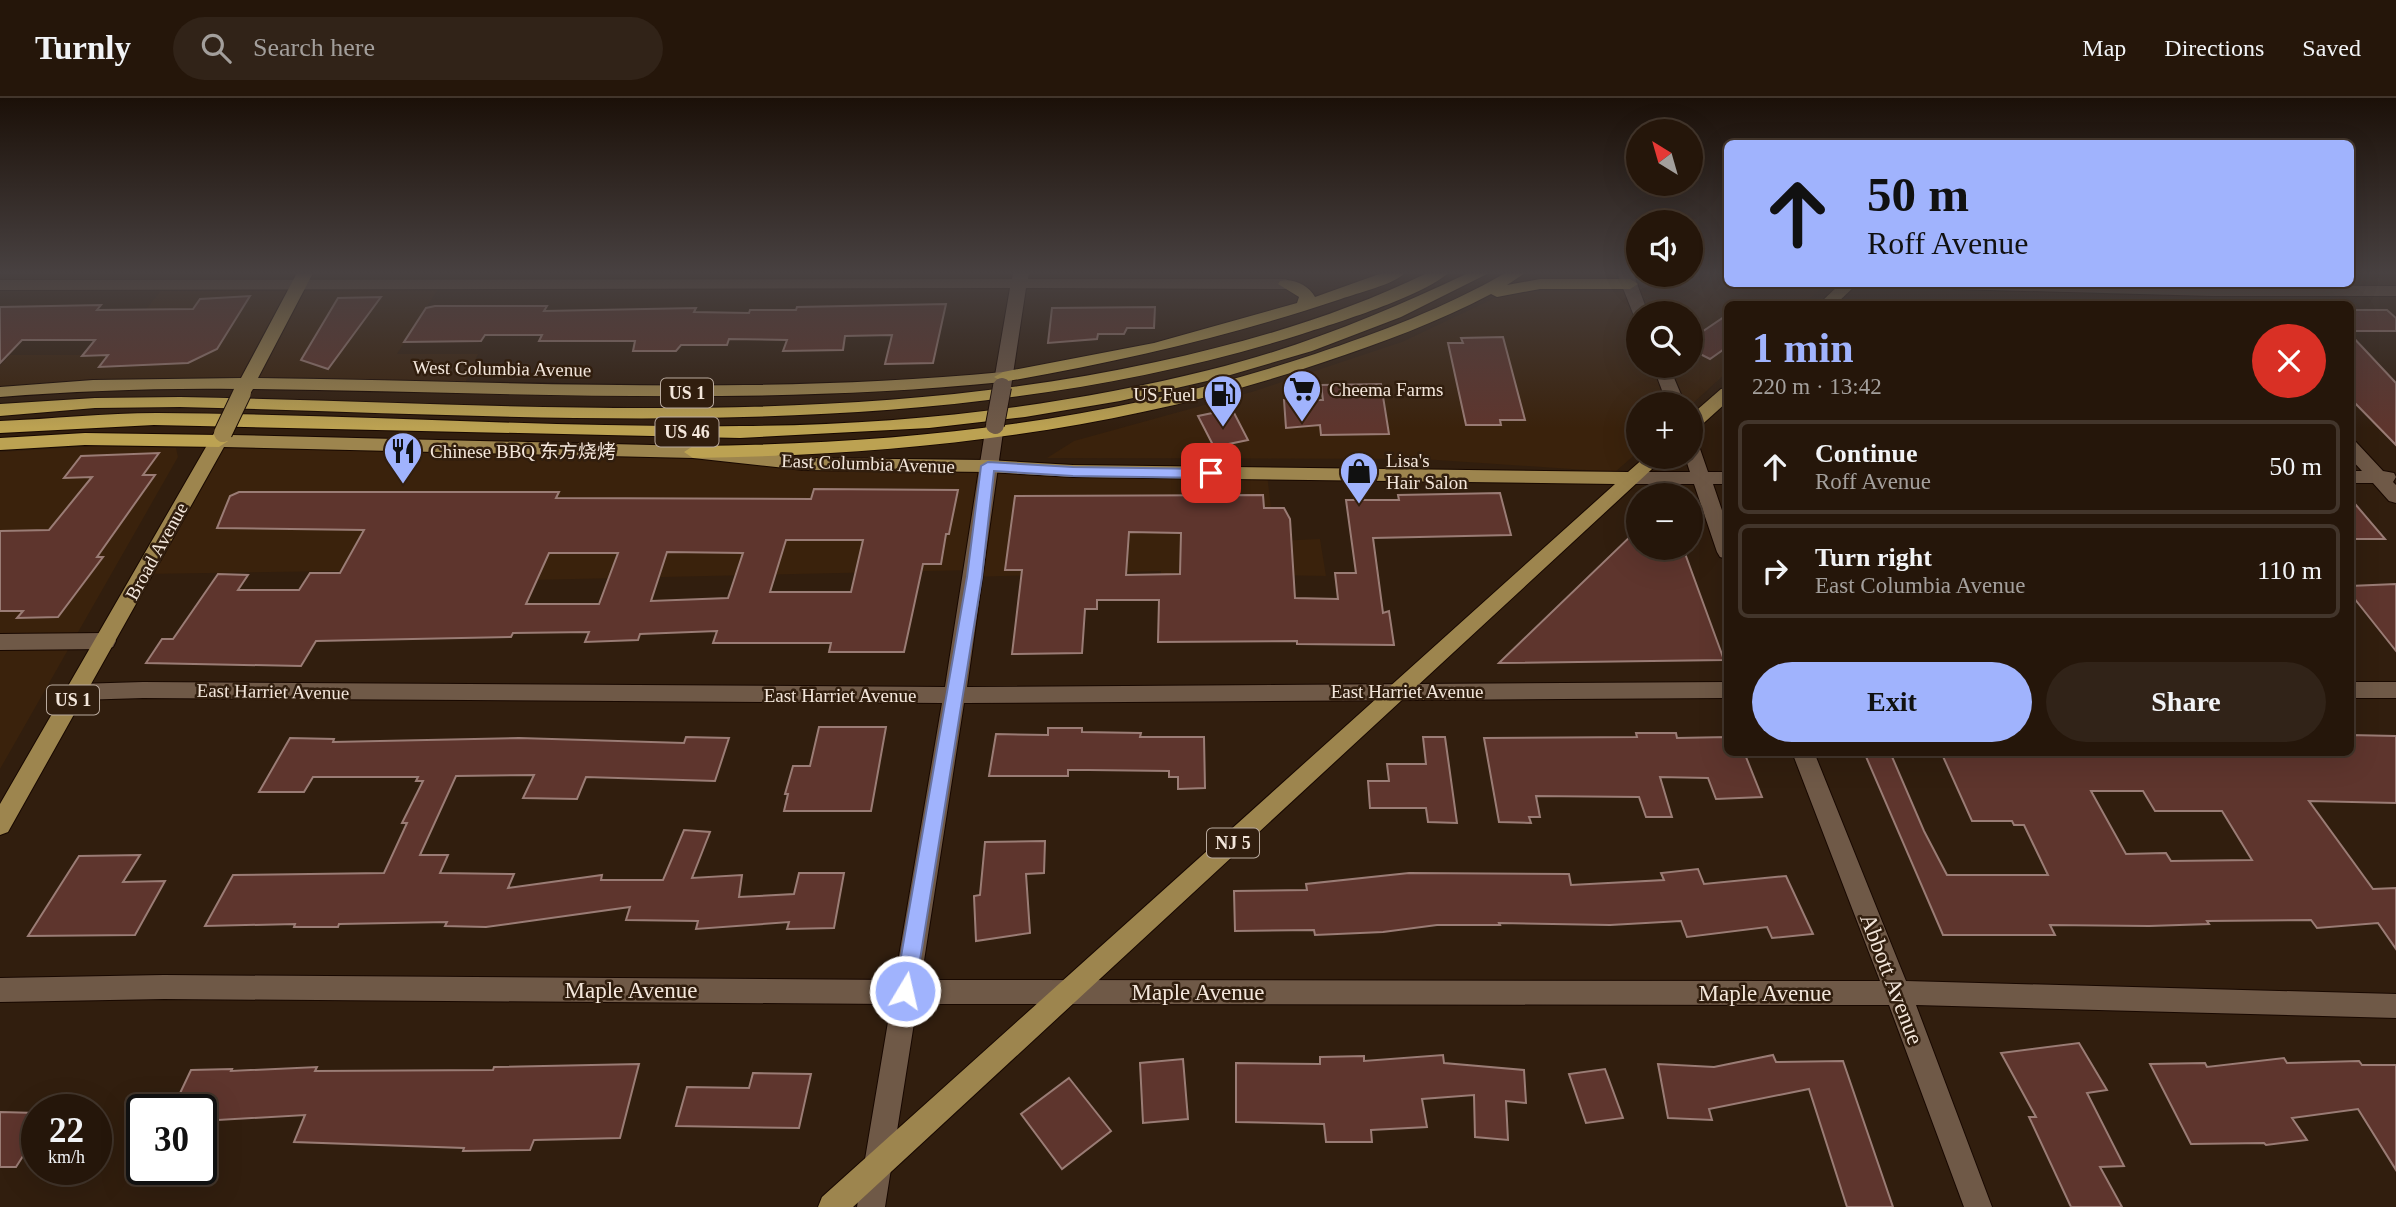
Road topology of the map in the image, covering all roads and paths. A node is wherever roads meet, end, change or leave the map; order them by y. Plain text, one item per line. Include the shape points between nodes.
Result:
1 (278, 325) edge
2 (1013, 325) edge
3 (1243, 325) edge
4 (1311, 325) edge
5 (1367, 325) edge
6 (1407, 325) edge
7 (1003, 382) junction
8 (244, 388) junction
9 (0, 392) edge
10 (1724, 396) edge
11 (0, 410) edge
12 (1703, 414) edge
13 (0, 427) edge
14 (994, 430) junction
15 (221, 437) junction
16 (0, 443) edge
17 (2354, 449) edge
18 (693, 452) junction
19 (988, 466) junction
20 (1642, 469) edge
21 (1697, 469) edge
22 (2354, 477) edge
23 (2387, 477) edge
24 (1632, 478) junction
25 (1700, 478) junction
26 (1724, 478) edge
27 (2396, 497) edge
28 (1724, 544) edge
29 (106, 640) junction
30 (0, 642) edge
31 (1398, 690) junction
32 (1724, 690) edge
33 (2354, 690) edge
34 (2396, 690) edge
35 (78, 691) junction
36 (955, 695) junction
37 (1805, 756) edge
38 (0, 825) edge
39 (0, 990) edge
40 (905, 991) junction
41 (1070, 992) junction
42 (1898, 993) junction
43 (2396, 1006) edge
44 (878, 1168) junction
45 (832, 1207) edge
46 (871, 1207) edge
47 (1978, 1207) edge

1 - 8 main road, Broad Avenue
2 - 7 street
3 - 7 highway, US 1
4 - 11 highway, US 46 via 1207,356 1051,389 845,411 718,414 180,402
5 - 13 highway, US 46 via 1238,366 1095,399 945,421 838,430 740,432 154,419
6 - 14 highway via 1248,382 1118,414
7 - 8 main road, West Columbia Avenue / US 1 via 761,394
7 - 14 street, bridge
8 - 9 main road, West Columbia Avenue via 121,383
8 - 15 main road, Broad Avenue / US 1, bridge
10 - 12 main road
14 - 18 highway via 870,447
14 - 19 street
15 - 16 highway
15 - 18 main road, East Columbia Avenue
15 - 29 main road, Broad Avenue / US 1
17 - 23 street
18 - 19 main road, East Columbia Avenue via 804,464
19 - 24 main road, East Columbia Avenue via 1087,472
19 - 36 street
20 - 24 main road, NJ 5
21 - 25 street
22 - 23 street
23 - 27 street
24 - 25 street, East Columbia Avenue
24 - 31 main road, NJ 5
25 - 26 street, East Columbia Avenue
25 - 28 street
29 - 30 street
29 - 35 main road, Broad Avenue / US 1
31 - 32 street, East Harriet Avenue
31 - 36 street, East Harriet Avenue
31 - 41 main road, NJ 5
33 - 34 street
35 - 36 street, East Harriet Avenue
35 - 38 main road, Broad Avenue / US 1
36 - 40 street
37 - 42 street, Abbott Avenue
39 - 40 street, Maple Avenue
40 - 41 street, Maple Avenue
40 - 44 street
41 - 42 street, Maple Avenue
41 - 44 main road, NJ 5
42 - 43 street, Maple Avenue
42 - 47 street, Abbott Avenue
44 - 45 main road, NJ 5
44 - 46 street

